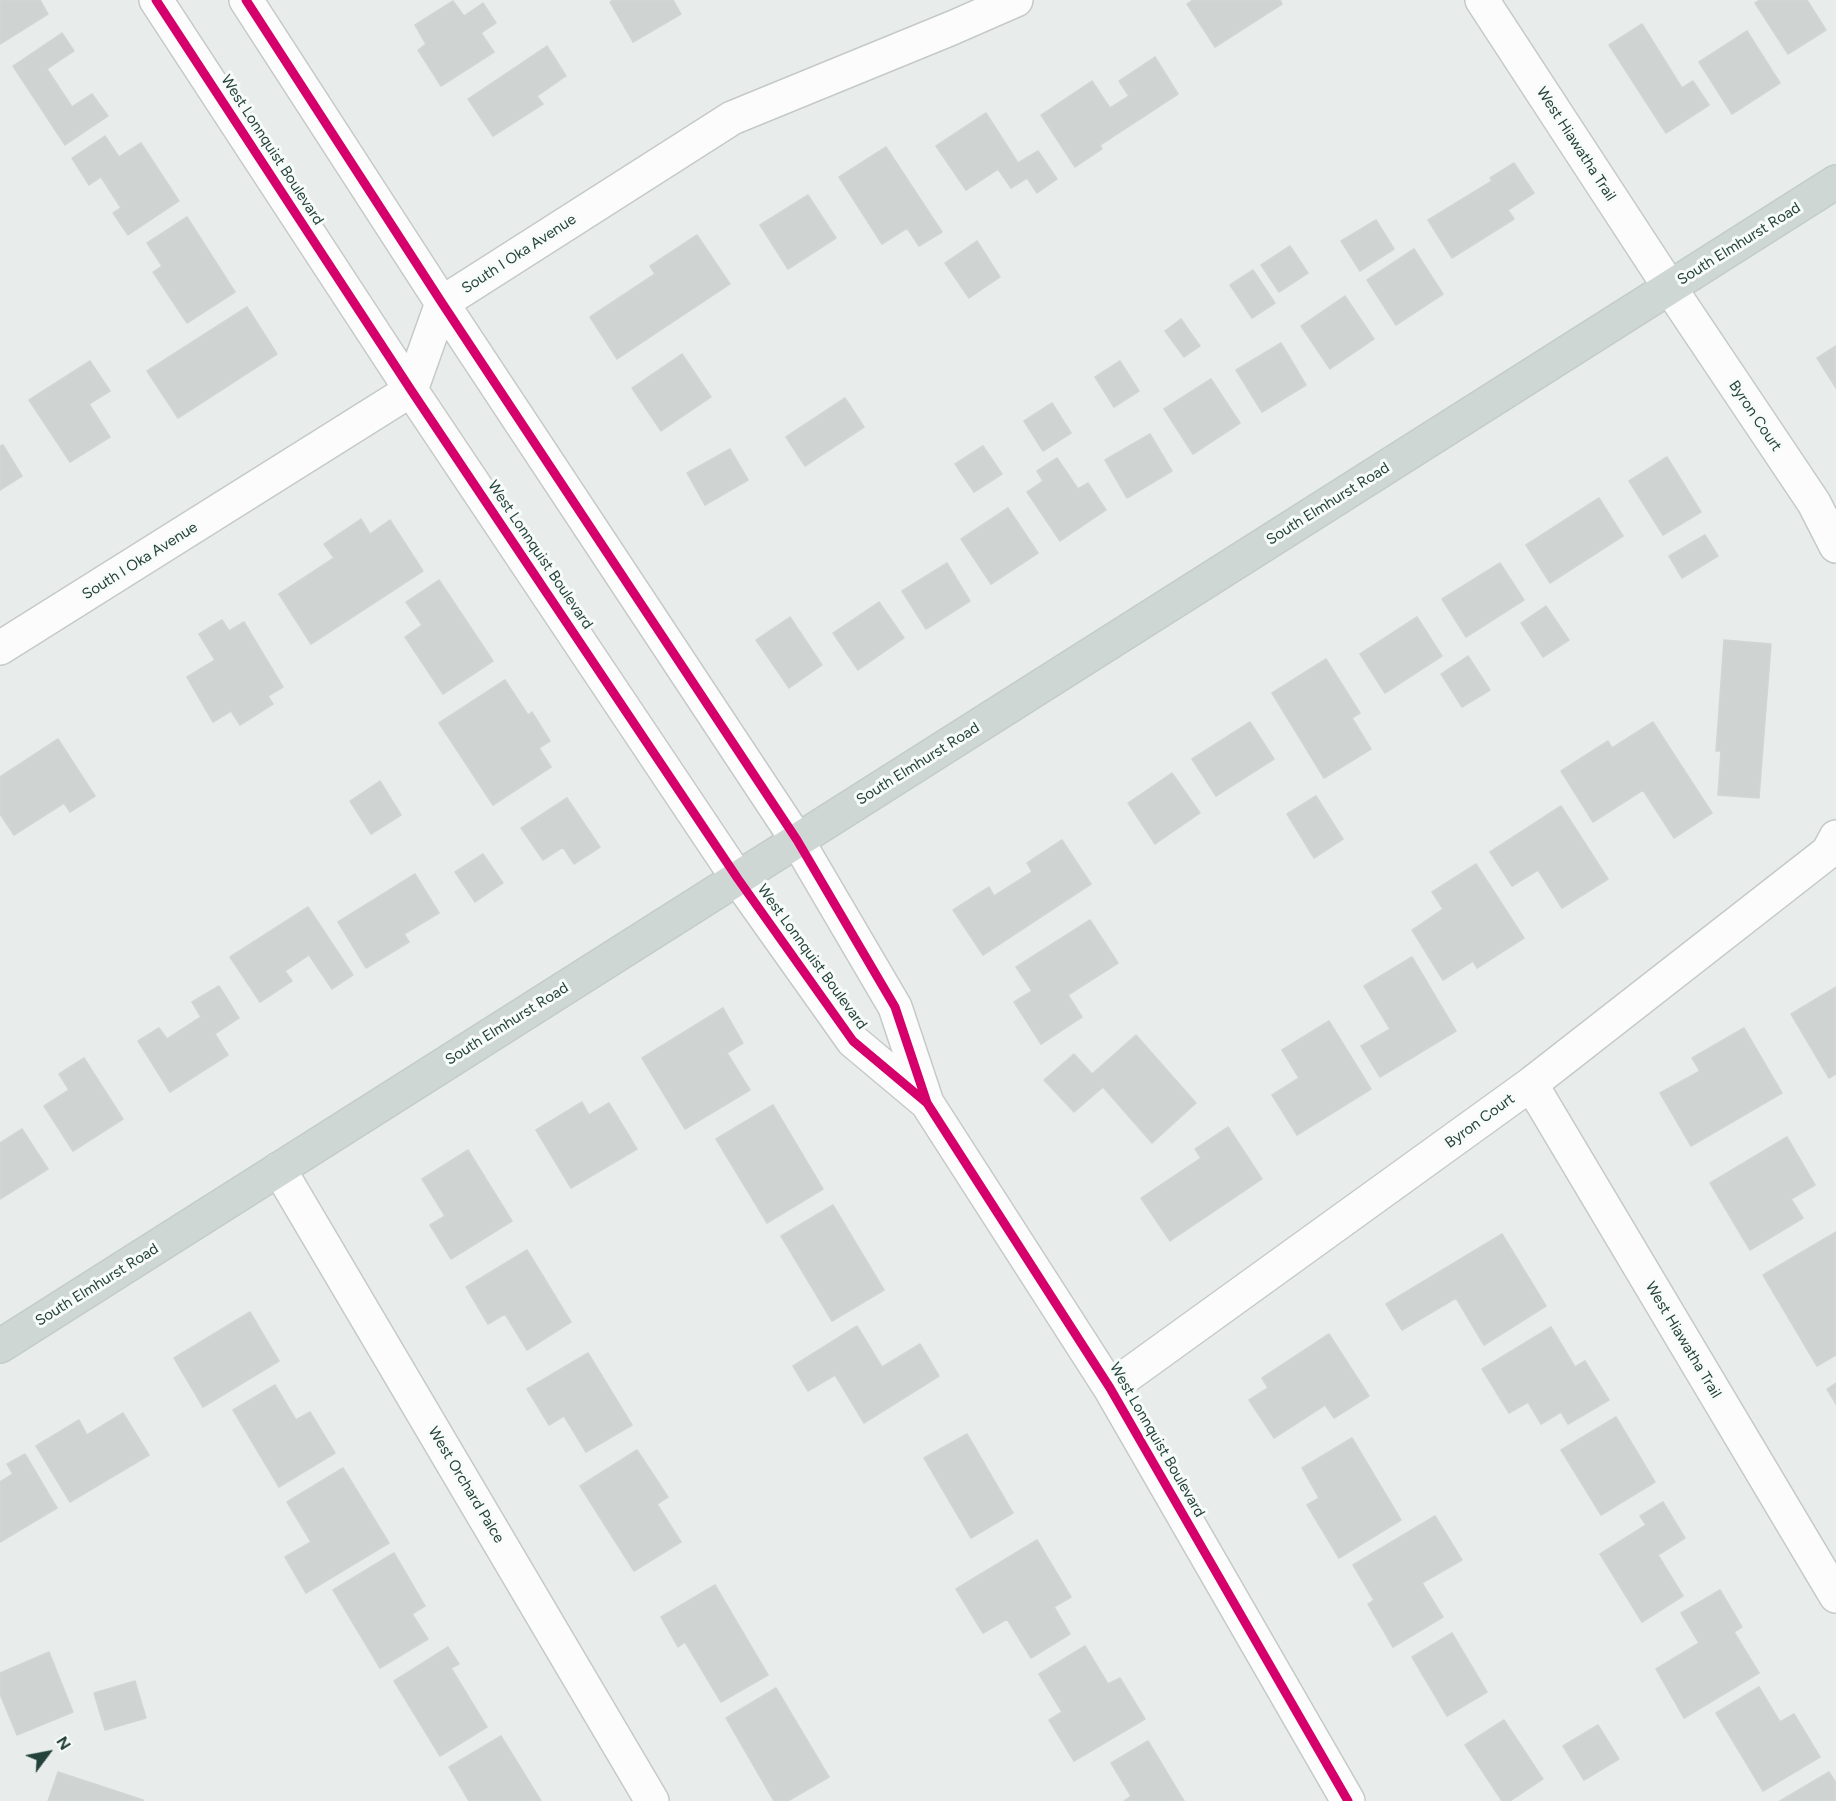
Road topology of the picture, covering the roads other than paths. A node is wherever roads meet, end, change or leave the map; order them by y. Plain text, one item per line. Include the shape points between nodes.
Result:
1 (156, 0) edge
2 (246, 0) edge
3 (1016, 0) edge
4 (1482, 0) edge
5 (1836, 182) edge
6 (1670, 288) junction
7 (442, 303) junction
8 (411, 390) junction
9 (1836, 546) edge
10 (0, 648) edge
11 (1836, 837) edge
12 (797, 840) junction
13 (738, 879) junction
14 (1531, 1084) junction
15 (927, 1103) junction
16 (279, 1170) junction
17 (0, 1346) edge
18 (1110, 1388) junction
19 (1836, 1596) edge
20 (652, 1801) edge
21 (1348, 1801) edge

1 - 8 street, West Lonnquist Boulevard
2 - 7 street, West Lonnquist Boulevard
3 - 7 street, South I Oka Avenue via 732,118
4 - 6 street, West Hiawatha Trail
5 - 6 main road, South Elmhurst Road
6 - 9 street, Byron Court via 1814,503
6 - 12 main road, South Elmhurst Road
7 - 8 street
7 - 12 street, West Lonnquist Boulevard
8 - 10 street, South I Oka Avenue
8 - 13 street, West Lonnquist Boulevard
11 - 14 street, Byron Court via 1828,852
12 - 13 main road, South Elmhurst Road
12 - 15 street, West Lonnquist Boulevard via 895,1007
13 - 15 street, West Lonnquist Boulevard via 853,1041
13 - 16 main road, South Elmhurst Road
14 - 18 street, Byron Court
14 - 19 street, West Hiawatha Trail
15 - 18 street, West Lonnquist Boulevard
16 - 17 main road, South Elmhurst Road
16 - 20 street, West Orchard Palce
18 - 21 street, West Lonnquist Boulevard

